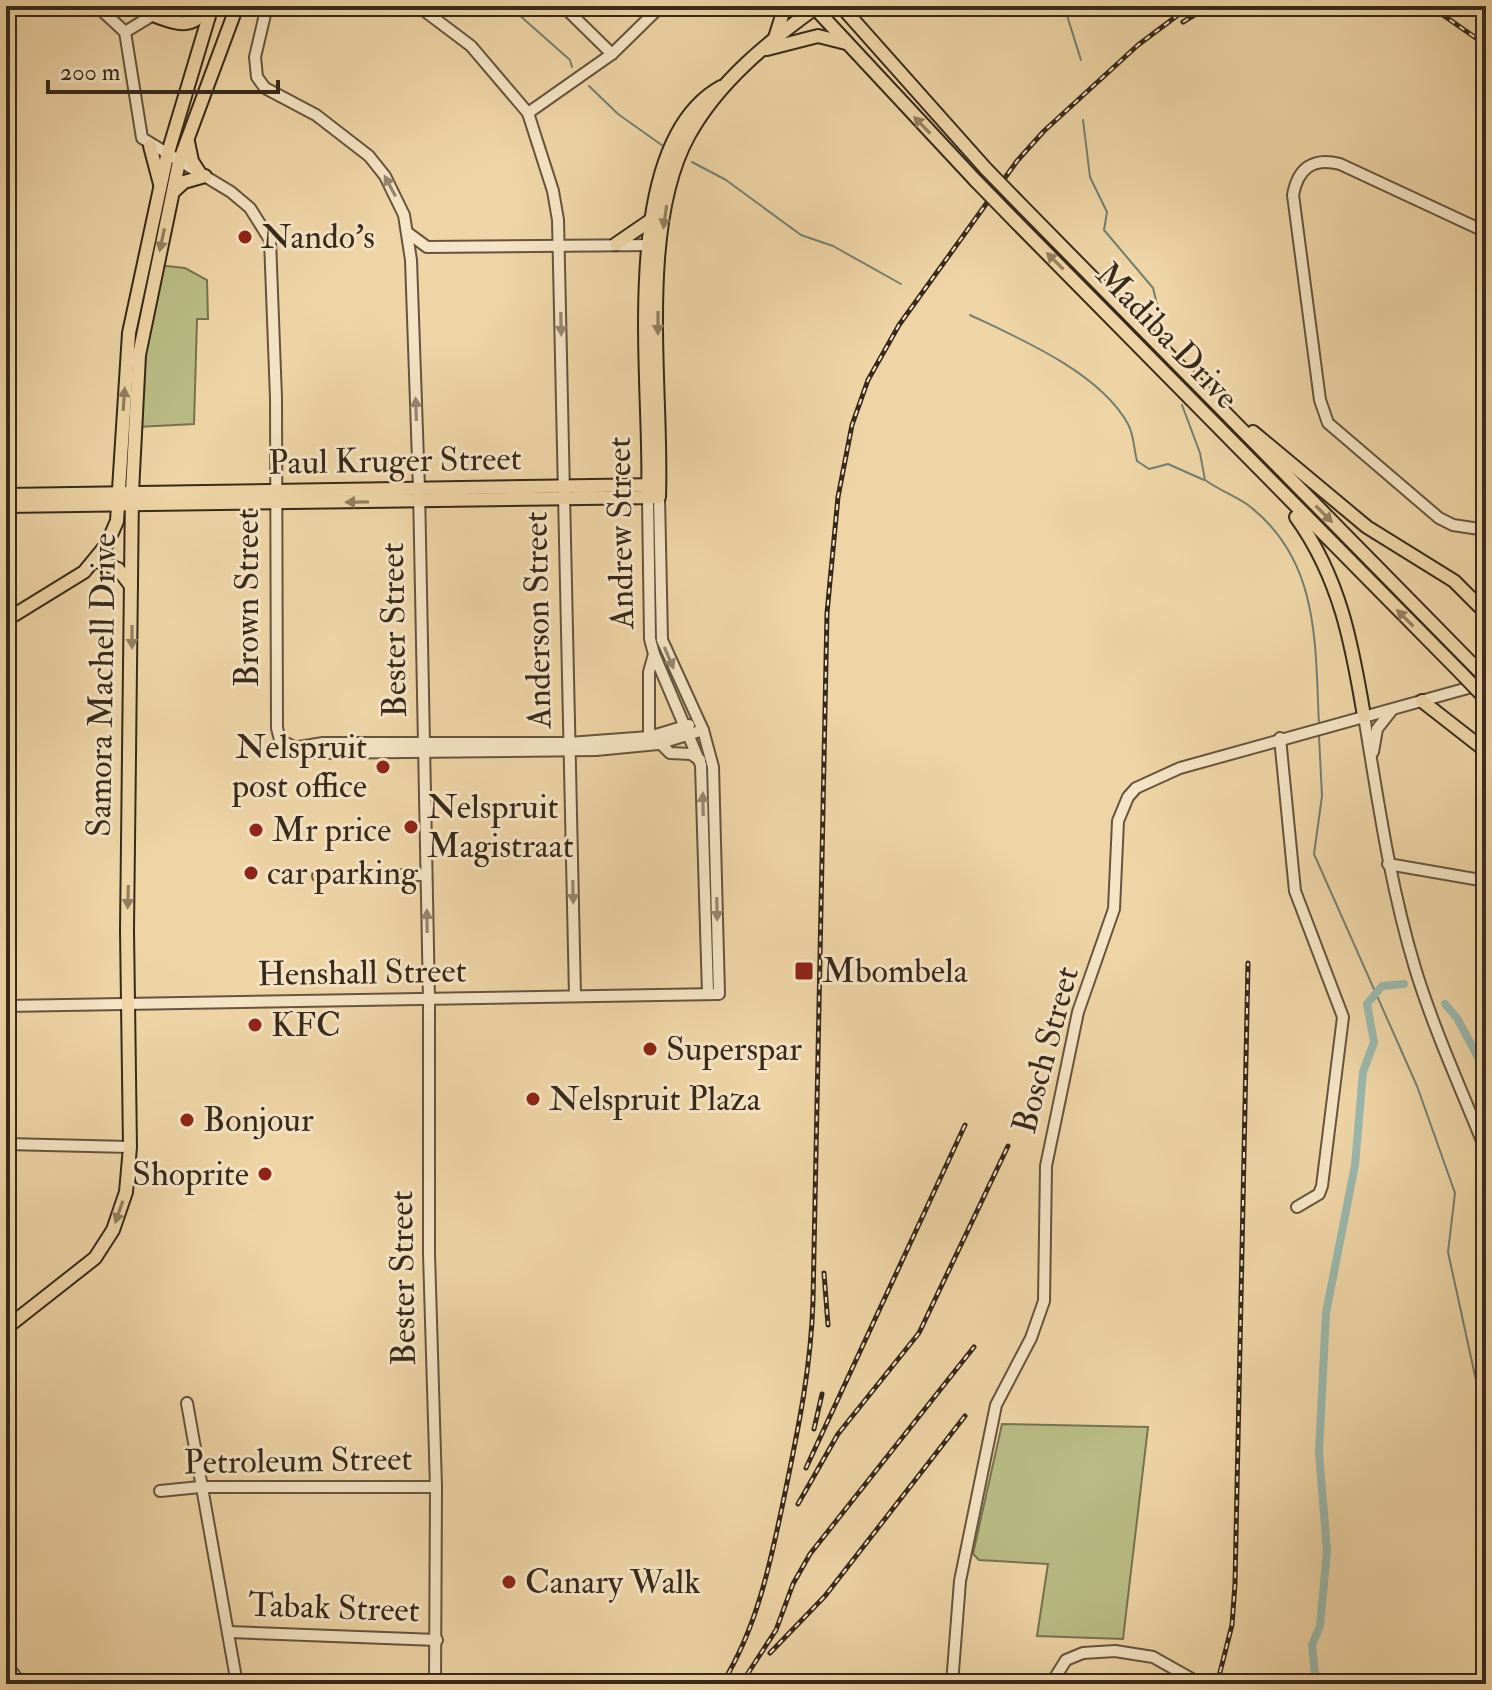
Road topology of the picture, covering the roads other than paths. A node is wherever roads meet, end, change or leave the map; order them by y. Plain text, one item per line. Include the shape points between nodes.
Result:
1 (97, 6) edge
2 (122, 6) edge
3 (210, 6) edge
4 (237, 6) edge
5 (267, 6) edge
6 (418, 6) edge
7 (563, 6) edge
8 (661, 6) edge
9 (785, 6) edge
10 (841, 6) edge
11 (857, 6) edge
12 (815, 7) edge
13 (155, 11) edge
14 (862, 30) junction
15 (125, 32) junction
16 (847, 43) junction
17 (769, 45) junction
18 (612, 54) junction
19 (723, 85) junction
20 (528, 113) junction
21 (175, 131) junction
22 (188, 138) junction
23 (149, 145) junction
24 (173, 159) junction
25 (203, 176) junction
26 (167, 190) junction
27 (651, 220) junction
28 (1486, 232) edge
29 (408, 233) junction
30 (616, 244) junction
31 (654, 245) junction
32 (560, 246) junction
33 (427, 247) junction
34 (411, 260) junction
35 (1197, 382) junction
36 (1274, 486) junction
37 (654, 491) junction
38 (563, 493) junction
39 (6, 495) edge
40 (419, 495) junction
41 (274, 497) junction
42 (126, 499) junction
43 (36, 500) junction
44 (6, 506) edge
45 (1486, 530) edge
46 (96, 561) junction
47 (132, 588) junction
48 (1486, 613) edge
49 (6, 620) edge
50 (654, 654) junction
51 (1483, 677) edge
52 (1486, 699) edge
53 (1422, 701) junction
54 (1394, 708) junction
55 (1364, 716) junction
56 (700, 726) junction
57 (687, 730) junction
58 (649, 737) junction
59 (1280, 738) junction
60 (661, 744) junction
61 (424, 746) junction
62 (569, 747) junction
63 (1486, 751) edge
64 (700, 760) junction
65 (1372, 768) junction
66 (1388, 864) junction
67 (426, 875) junction
68 (318, 876) dead end
69 (1486, 881) edge
70 (714, 994) junction
71 (575, 996) junction
72 (429, 999) junction
73 (130, 1004) junction
74 (6, 1006) edge
75 (6, 1144) edge
76 (130, 1147) junction
77 (1486, 1151) edge
78 (1297, 1207) dead end
79 (6, 1328) edge
80 (187, 1403) dead end
81 (200, 1487) junction
82 (436, 1487) junction
83 (160, 1491) dead end
84 (229, 1632) junction
85 (437, 1640) junction
86 (6, 1664) edge
87 (21, 1684) edge
88 (237, 1684) edge
89 (435, 1684) edge
90 (952, 1684) edge
91 (1051, 1684) edge
92 (1201, 1684) edge

1 - 15 street
2 - 13 street
3 - 13 main road via 199,19 184,25
3 - 21 main road, Samora Machell Drive
4 - 22 main road, Samora Machell Drive
29 -> 5 street, Bester Street via 395,194 369,156 316,115 265,88 257,77 255,57
6 - 20 street, Anderson Street via 471,46
7 - 18 street
8 - 18 street
9 - 17 main road
10 - 14 main road, Madiba Drive
11 - 14 main road
12 - 16 main road, Madiba Drive
12 - 17 main road, Andrew Street
13 - 15 street
14 - 35 main road, Madiba Drive, bridge via 986,169
15 - 23 street via 140,134
16 - 17 main road via 818,36
36 -> 16 main road, Madiba Drive, bridge
17 - 19 main road, Andrew Street
18 - 20 street
19 - 27 main road, Andrew Street via 700,101 673,143
19 -> 31 main road, Andrew Street via 683,146
20 - 32 street, Anderson Street via 553,191
21 - 23 main road
21 - 24 main road, Samora Machell Drive
22 - 24 main road, Samora Machell Drive
22 - 25 main road via 192,161
23 - 24 street, Brown Street
23 - 26 main road
24 - 25 street, Brown Street
24 - 26 main road, Samora Machell Drive
25 - 26 main road
25 - 41 street, Brown Street via 250,208 270,240
26 - 42 main road, Samora Machell Drive via 139,355
27 - 30 main road
27 - 31 main road, Andrew Street
28 - 45 street via 1328,161 1303,169 1293,195 1320,400 1328,423 1439,518
29 - 33 street
29 - 34 street, Bester Street
30 - 31 street
30 - 32 street
31 - 37 main road, Andrew Street
32 - 33 street
32 -> 38 street, Anderson Street
33 - 34 street
40 -> 34 street, Bester Street
35 - 48 main road via 1319,490 1381,537 1454,581
35 -> 51 main road, Madiba Drive
52 -> 36 main road, Madiba Drive, bridge
36 - 55 main road via 1326,565 1339,597
37 - 38 main road, Paul Kruger Street
37 - 50 street, Andrew Street
37 -> 56 street, Andrew Street via 662,640
38 - 40 main road, Paul Kruger Street
38 - 62 street, Anderson Street
39 - 43 main road
40 - 41 main road, Paul Kruger Street
40 - 61 street, Bester Street
41 - 42 main road, Paul Kruger Street
41 - 61 street, Brown Street via 280,740 306,753
42 - 43 main road, Paul Kruger Street
42 - 46 main road
42 - 47 main road, Samora Machell Drive
43 - 44 main road
46 - 47 main road via 118,569
46 - 49 main road via 71,583
47 -> 73 main road, Samora Machell Drive
50 - 57 street, Andrew Street
50 - 58 street
51 - 53 street, Bosch Street
53 - 54 street, Bosch Street
53 - 63 main road
54 - 55 street, Bosch Street
54 - 65 street via 1377,729
55 - 59 street, Bosch Street
55 - 65 street
56 - 57 street
56 -> 70 street, Andrew Street via 713,767
57 - 58 street
57 - 60 street
57 - 64 street, Andrew Street
58 - 62 street
59 - 78 street via 1295,891 1343,1017 1322,1186 1319,1194
59 - 90 street, Bosch Street via 1159,775 1136,788 1122,807 1114,909 1078,1012 1046,1166 1044,1301 996,1405 960,1581
60 - 62 street
60 - 64 street via 670,753
61 - 62 street
61 - 67 street, Bester Street
62 -> 71 street, Anderson Street
70 -> 64 street, Andrew Street
65 - 66 street
66 - 69 street
66 - 77 street via 1416,972
67 - 68 street
72 -> 67 street, Bester Street
70 - 71 street, Henshall Street
71 - 72 street, Henshall Street
72 - 73 street, Henshall Street
72 - 82 street, Bester Street
73 - 74 street, Henshall Street
73 - 76 main road, Samora Machell Drive
75 - 76 street
76 -> 79 main road, Samora Machell Drive via 119,1216 95,1258
80 - 81 street
81 - 82 street, Petroleum Street
81 - 83 street, Petroleum Street
81 - 84 street
82 - 85 street, Bester Street
84 - 85 street, Tabak Street
84 - 88 street
85 - 89 street, Bester Street
86 - 87 street
91 - 92 street via 1066,1660 1115,1651 1153,1657

